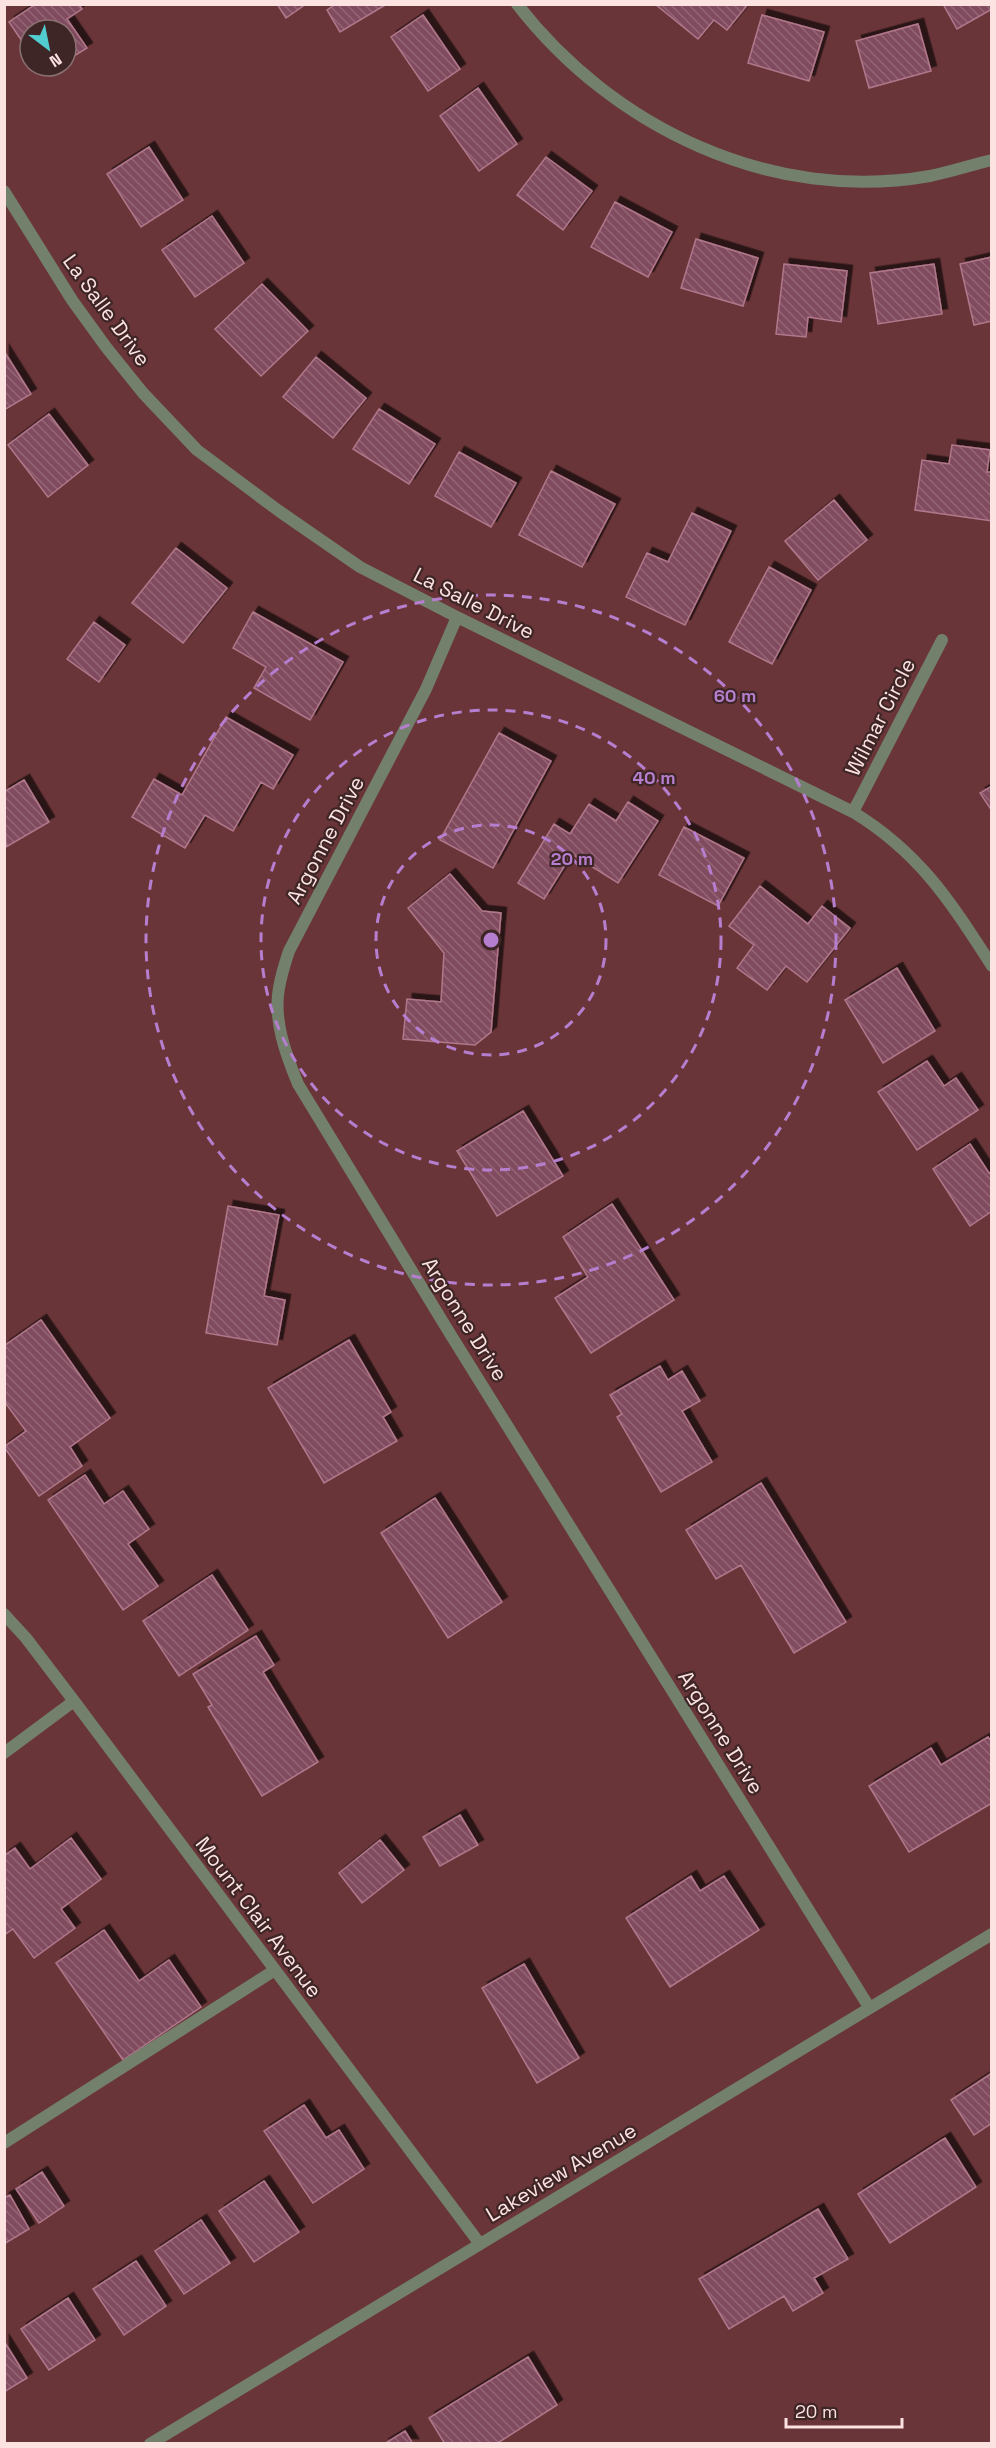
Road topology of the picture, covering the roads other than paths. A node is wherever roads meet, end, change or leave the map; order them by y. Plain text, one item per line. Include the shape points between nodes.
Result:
1 (517, 4) edge
2 (992, 160) edge
3 (4, 191) edge
4 (457, 618) junction
5 (942, 640) dead end
6 (853, 812) junction
7 (992, 966) edge
8 (4, 1614) edge
9 (74, 1701) junction
10 (4, 1753) edge
11 (992, 1934) edge
12 (275, 1970) junction
13 (869, 2007) junction
14 (4, 2143) edge
15 (480, 2244) junction
16 (150, 2444) edge

1 - 2 street via 560,55 620,104 653,124 742,163 817,179 854,181 930,176
3 - 4 street, La Salle Drive via 106,347 197,450 360,567
4 - 6 street, La Salle Drive
4 - 13 street, Argonne Drive via 426,689 289,951 278,989 278,1019 290,1064 298,1084 449,1332
5 - 6 street, Wilmar Circle
6 - 7 street, La Salle Drive via 909,853 948,898
8 - 9 street, Mount Clair Avenue
9 - 10 street
9 - 12 street, Mount Clair Avenue
11 - 13 street, Lakeview Avenue
12 - 14 street
12 - 15 street, Mount Clair Avenue
13 - 15 street, Lakeview Avenue
15 - 16 street, Lakeview Avenue

